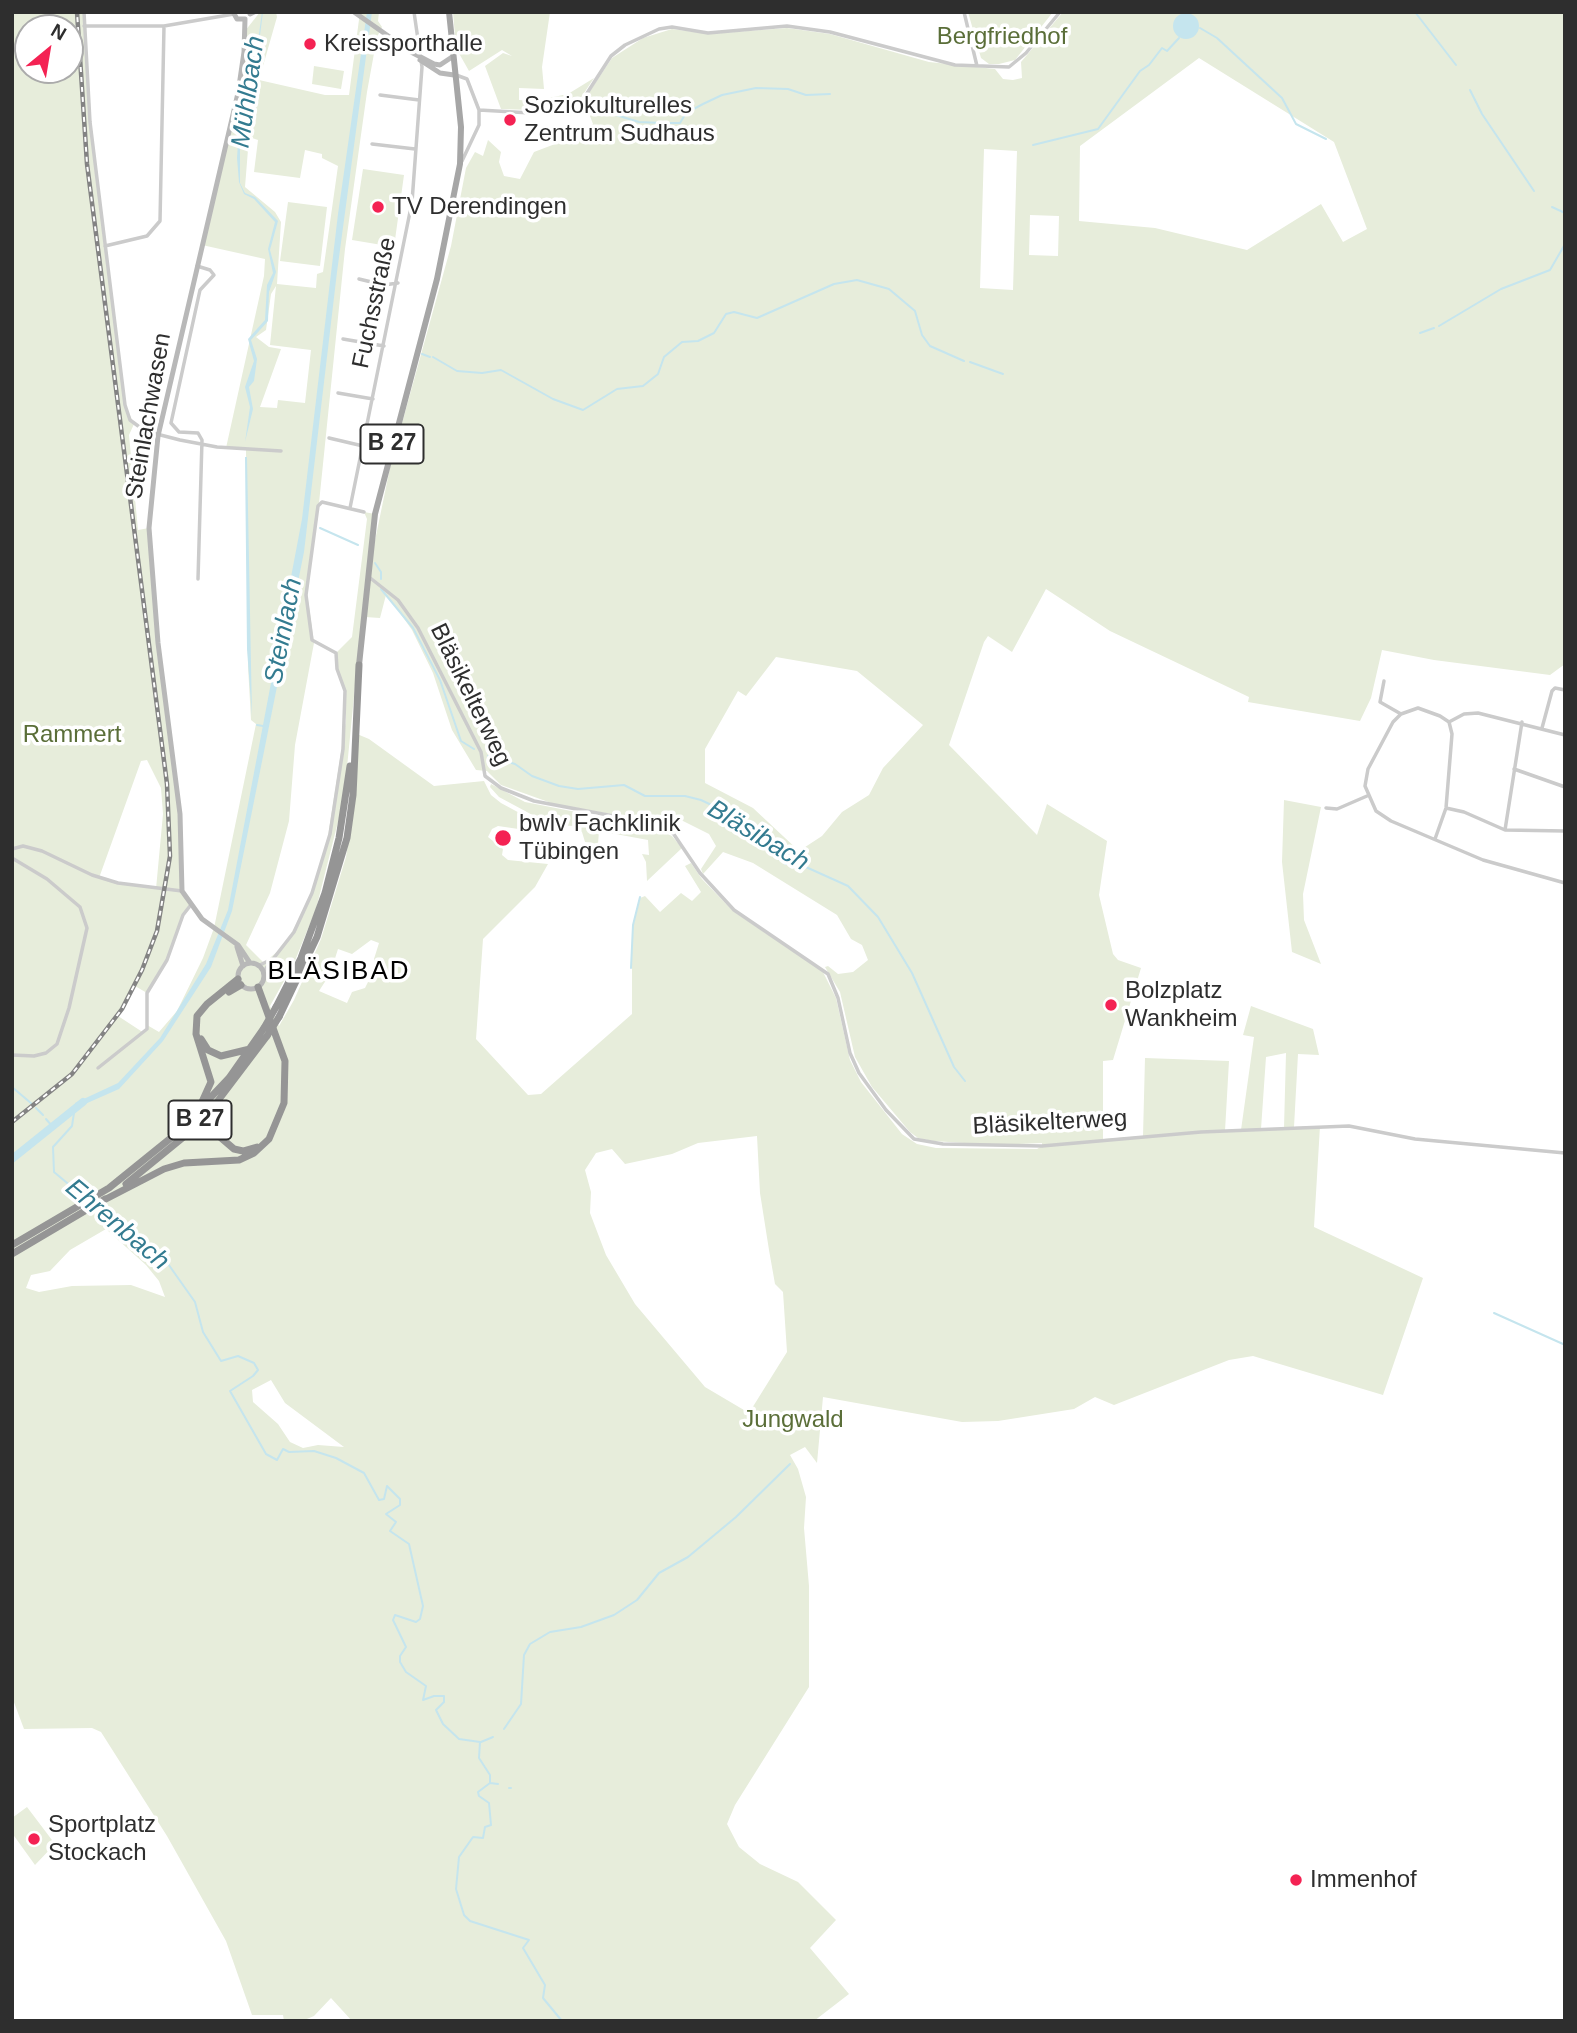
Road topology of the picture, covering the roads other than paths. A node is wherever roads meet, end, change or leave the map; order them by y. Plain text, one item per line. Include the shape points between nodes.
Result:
1 (224, 12) edge
2 (414, 12) edge
3 (449, 12) edge
4 (964, 12) edge
5 (1059, 12) edge
6 (234, 13) edge
7 (356, 14) edge
8 (250, 15) edge
9 (215, 16) junction
10 (84, 26) joint
11 (164, 26) junction
12 (452, 57) junction
13 (421, 59) junction
14 (434, 64) junction
15 (977, 66) junction
16 (454, 75) junction
17 (380, 95) dead end
18 (419, 100) junction
19 (479, 110) junction
20 (461, 137) junction
21 (473, 140) junction
22 (372, 144) dead end
23 (415, 149) junction
24 (460, 164) junction
25 (105, 246) junction
26 (197, 266) junction
27 (359, 279) dead end
28 (398, 283) junction
29 (343, 339) dead end
30 (384, 346) junction
31 (338, 393) dead end
32 (373, 399) junction
33 (158, 436) junction
34 (329, 438) dead end
35 (202, 444) junction
36 (363, 446) junction
37 (281, 451) dead end
38 (350, 508) junction
39 (364, 512) dead end
40 (366, 576) junction
41 (198, 579) dead end
42 (359, 664) junction
43 (1384, 681) dead end
44 (1565, 690) edge
45 (1401, 714) junction
46 (1448, 722) junction
47 (1522, 722) junction
48 (1542, 728) junction
49 (1565, 735) edge
50 (1513, 769) junction
51 (1565, 787) edge
52 (1367, 796) junction
53 (1326, 808) dead end
54 (1446, 808) junction
55 (1505, 830) junction
56 (1565, 831) edge
57 (1435, 839) junction
58 (12, 849) edge
59 (12, 858) edge
60 (1565, 883) edge
61 (182, 891) junction
62 (190, 906) junction
63 (231, 940) junction
64 (272, 959) junction
65 (250, 963) junction
66 (243, 966) junction
67 (258, 966) junction
68 (263, 972) junction
69 (240, 982) junction
70 (255, 988) junction
71 (266, 1032) junction
72 (250, 1048) junction
73 (12, 1055) edge
74 (246, 1067) junction
75 (98, 1068) dead end
76 (177, 1133) junction
77 (1564, 1153) edge
78 (99, 1200) junction
79 (81, 1210) junction
80 (12, 1245) edge
81 (12, 1254) edge

1 - 9 street
2 - 13 street, Fuchsstraße
3 - 12 main road, B 27
4 - 15 street
5 - 15 street via 1013,66
6 - 8 street via 237,19
6 - 9 street
7 - 13 street
8 - 26 street, Steinlachwasen via 240,85
9 - 11 street
10 - 11 street
10 - 25 street
11 - 25 street via 160,221 146,236
12 - 14 street
12 - 16 main road, B 27
13 - 14 street
13 - 16 street via 440,73
13 - 18 street, Fuchsstraße
14 - 16 street
15 - 19 street via 929,60 830,32 787,26 708,33 672,27 643,36 611,56 582,101 531,113
16 - 19 street via 465,77
16 - 20 main road, B 27
17 - 18 street
18 - 23 street, Fuchsstraße
19 - 21 street
20 - 21 street
20 - 24 main road, B 27
21 - 24 street
22 - 23 street
23 - 28 street, Fuchsstraße via 412,202
24 - 40 main road, B 27 via 437,279 379,494
25 - 33 street via 125,405 134,424
26 - 33 street, Steinlachwasen
26 - 35 street via 213,271 213,278 200,290 171,424 179,432 198,433
27 - 28 street
28 - 30 street, Fuchsstraße
29 - 30 street
30 - 32 street, Fuchsstraße
31 - 32 street
32 - 36 street, Fuchsstraße
33 - 35 street
33 - 61 street, Steinlachwasen via 150,500 151,573 180,814
34 - 36 street
35 - 37 street
35 - 41 street
36 - 38 street, Fuchsstraße
38 - 39 street
38 - 64 street via 322,502 318,506 306,595 314,643 336,653 346,695 337,797 312,893 294,932
40 - 42 main road, B 27
40 - 77 street, Bläsikelterweg via 398,600 418,628 481,752 485,776 534,801 645,822 673,833 699,873 734,909 828,974 859,1073 886,1111 915,1139 1042,1146 1201,1132 1349,1126 1415,1139
42 - 71 highway, B 27, bridge via 349,776 335,855 311,934
42 - 71 highway, B 27, bridge via 349,830 317,937 279,1017
43 - 45 street via 1380,702
44 - 48 street via 1553,689
45 - 46 street via 1426,709
45 - 52 street via 1368,769
46 - 47 street via 1474,713
46 - 54 street via 1452,747
47 - 48 street
47 - 50 street
48 - 49 street
50 - 51 street
50 - 55 street
52 - 53 street via 1337,809
52 - 57 street via 1381,816
54 - 55 street
54 - 57 street
55 - 56 street
57 - 60 street via 1483,860
58 - 61 street via 23,846 42,851 92,876 118,883
59 - 73 street via 80,907 87,928 57,1044 34,1056
61 - 62 street, Steinlachwasen
62 - 63 street, Steinlachwasen
62 - 75 street via 147,993 147,1029
63 - 65 street, Steinlachwasen
63 - 66 street
64 - 67 street
64 - 68 street
65 - 66 street
65 - 67 street
66 - 69 street
67 - 68 street
68 - 70 street via 263,980
69 - 70 street
69 - 72 highway via 204,1011 199,1033 202,1044 221,1056
69 - 76 highway via 207,1003 197,1016 196,1034 211,1082 205,1098
70 - 74 highway via 277,1044 284,1082 274,1126 261,1144 243,1151 226,1144 215,1120 220,1103
70 - 78 highway via 285,1061 284,1103 269,1139 239,1160 184,1163
71 - 72 highway, B 27
71 - 74 highway, B 27
72 - 76 highway, B 27
74 - 78 highway, B 27 via 186,1135
76 - 78 highway, B 27
78 - 79 highway, B 27
79 - 80 highway, B 27
79 - 81 highway, B 27

